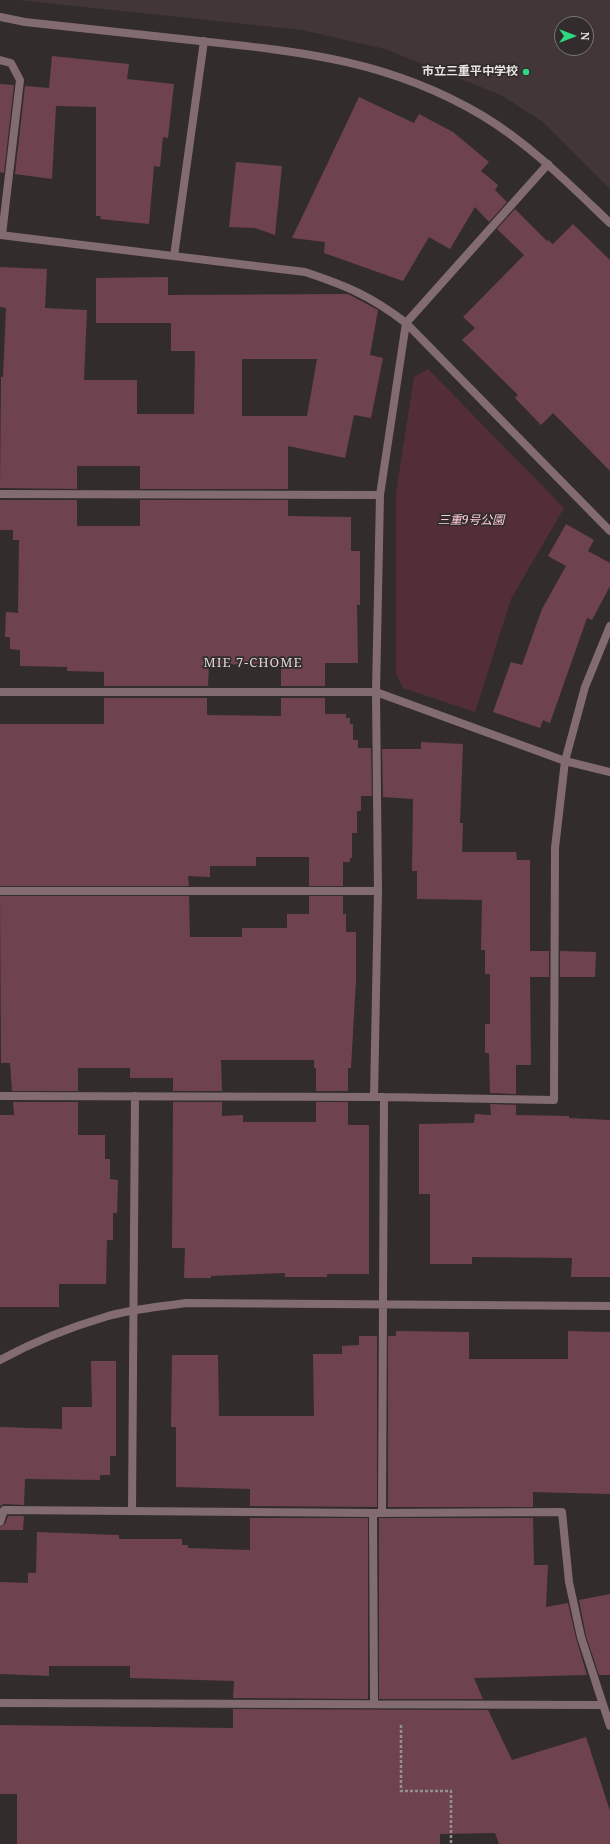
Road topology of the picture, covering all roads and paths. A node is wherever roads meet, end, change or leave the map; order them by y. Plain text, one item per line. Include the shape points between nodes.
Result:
1 (0, 17) edge
2 (204, 41) junction
3 (0, 60) edge
4 (548, 164) junction
5 (610, 223) edge
6 (1, 235) edge
7 (174, 256) junction
8 (406, 323) junction
9 (0, 494) edge
10 (380, 495) junction
11 (610, 531) edge
12 (610, 626) edge
13 (0, 692) edge
14 (376, 692) junction
15 (565, 761) junction
16 (610, 772) edge
17 (0, 891) edge
18 (378, 891) junction
19 (0, 1096) edge
20 (135, 1096) junction
21 (374, 1097) junction
22 (384, 1097) junction
23 (383, 1303) junction
24 (610, 1306) edge
25 (132, 1310) junction
26 (0, 1360) edge
27 (132, 1511) junction
28 (373, 1513) junction
29 (382, 1513) junction
30 (0, 1522) edge
31 (0, 1703) edge
32 (374, 1703) junction
33 (401, 1703) junction
34 (602, 1705) junction
35 (610, 1726) edge
36 (451, 1844) edge

1 - 2 street via 25,22
2 - 4 street via 310,54 383,70 419,84 483,116
2 - 7 street
3 - 6 street via 11,63 20,80
4 - 5 street
4 - 8 street
6 - 7 street
7 - 8 street via 305,272 370,298
8 - 10 street
8 - 11 street
9 - 10 street
10 - 14 street
12 - 15 street via 585,687
13 - 14 street
14 - 15 street
14 - 18 street
15 - 16 street
15 - 22 street via 555,848 554,1100
17 - 18 street
18 - 21 street
19 - 20 street
20 - 21 street
20 - 25 street
21 - 22 street
22 - 23 street
23 - 24 street
23 - 25 street via 186,1303
23 - 29 street
25 - 26 street via 105,1316 59,1332
25 - 27 street
27 - 28 street
27 - 30 street via 4,1510
28 - 29 street
28 - 32 street
29 - 34 street via 562,1512 569,1582 581,1637
31 - 32 street
32 - 33 street
33 - 34 street
33 - 36 path via 401,1791 451,1791
34 - 35 street

